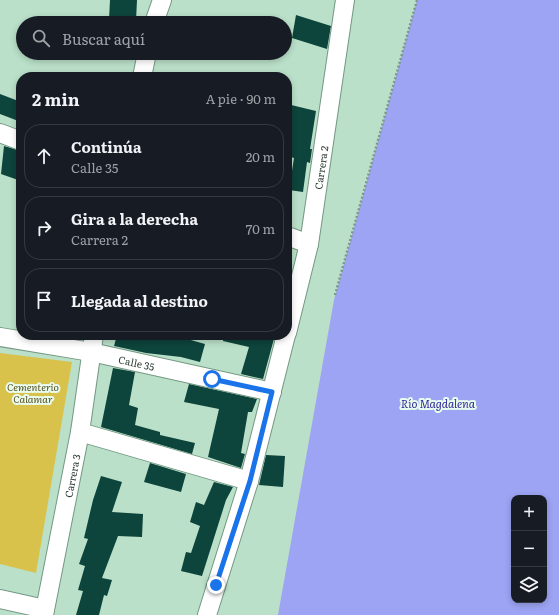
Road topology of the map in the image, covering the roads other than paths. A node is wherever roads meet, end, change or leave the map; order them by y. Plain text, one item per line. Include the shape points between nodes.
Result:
1 (162, 0) edge
2 (345, 0) edge
3 (156, 16) edge
4 (146, 60) edge
5 (143, 72) edge
6 (0, 133) edge
7 (16, 139) edge
8 (292, 238) edge
9 (309, 244) junction
10 (292, 314) edge
11 (0, 337) edge
12 (16, 338) edge
13 (40, 340) edge
14 (285, 340) edge
15 (93, 344) edge
16 (272, 392) junction
17 (80, 432) junction
18 (250, 481) junction
19 (0, 599) edge
20 (45, 612) edge
21 (207, 615) edge

1 - 3 street
2 - 9 street, Carrera 2
4 - 5 street
6 - 7 street
8 - 9 street
9 - 10 street, Carrera 2
11 - 12 street, Calle 35
13 - 15 street, Calle 35
14 - 16 street, Carrera 2
15 - 16 street, Calle 35
15 - 17 street, Carrera 3
16 - 18 street, Carrera 2
17 - 18 street
17 - 20 street, Carrera 3
18 - 21 street, Carrera 2
19 - 20 street

